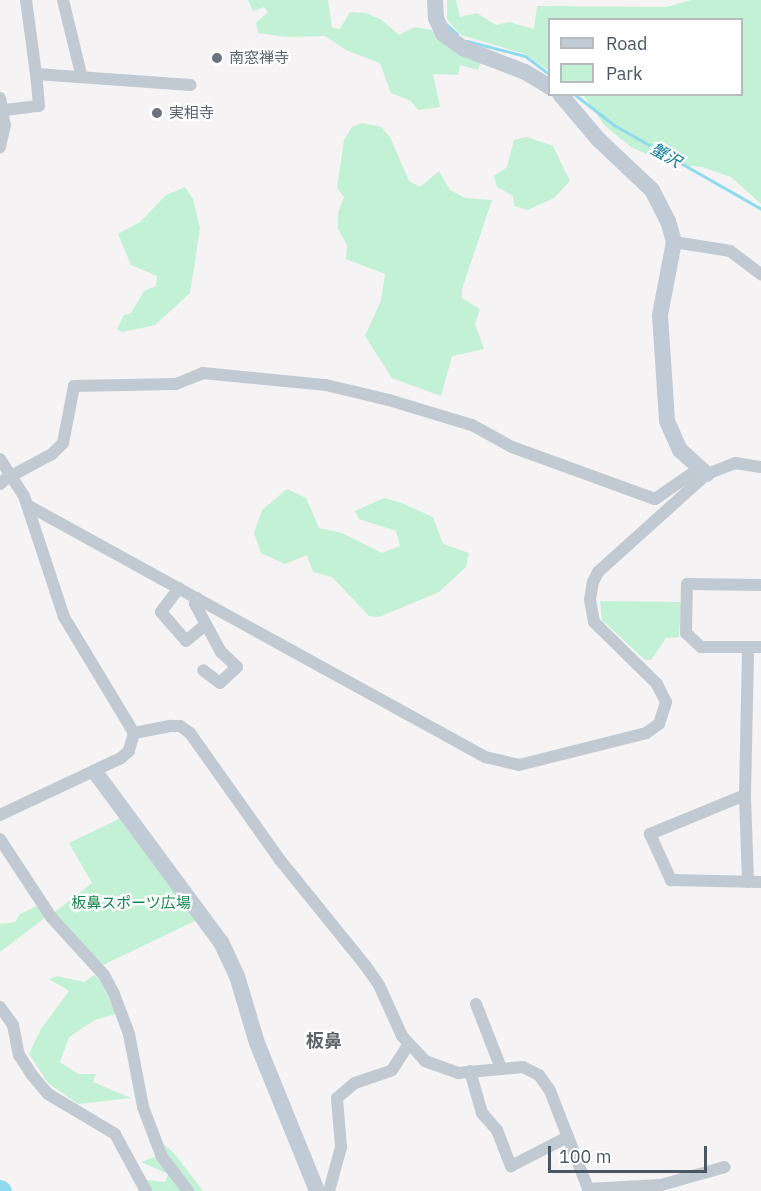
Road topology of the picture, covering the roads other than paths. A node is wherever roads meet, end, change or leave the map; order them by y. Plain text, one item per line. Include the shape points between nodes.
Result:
1 (26, 0) edge
2 (63, 0) edge
3 (435, 0) edge
4 (36, 74) junction
5 (81, 74) junction
6 (191, 85) dead end
7 (548, 86) edge
8 (562, 96) edge
9 (3, 104) edge
10 (0, 147) edge
11 (674, 242) junction
12 (761, 274) edge
13 (0, 459) edge
14 (761, 467) edge
15 (704, 471) junction
16 (11, 475) junction
17 (0, 484) edge
18 (27, 505) junction
19 (761, 585) edge
20 (179, 588) junction
21 (197, 598) junction
22 (206, 624) junction
23 (754, 647) edge
24 (203, 670) dead end
25 (134, 733) junction
26 (95, 772) junction
27 (744, 795) junction
28 (0, 815) edge
29 (0, 839) edge
30 (748, 882) junction
31 (761, 882) edge
32 (476, 1004) dead end
33 (0, 1007) edge
34 (408, 1045) junction
35 (501, 1068) junction
36 (470, 1071) junction
37 (568, 1137) junction
38 (725, 1167) dead end
39 (588, 1190) edge
40 (146, 1191) edge
41 (188, 1191) edge
42 (317, 1191) edge
43 (329, 1191) edge

1 - 4 street
2 - 5 street
3 - 7 street via 436,18 443,34 463,48 525,72
4 - 5 street
4 - 9 street via 39,106
5 - 6 street
8 - 11 street via 598,139 652,190
9 - 10 street
11 - 12 street via 730,251
11 - 15 street via 660,315 667,422 681,450
13 - 16 street
14 - 15 street via 735,463
15 - 16 street via 655,499 512,447 472,425 389,400 326,385 203,373 176,384 74,386 63,443 52,454
15 - 21 street via 598,572 591,592 594,621 663,695 666,702 658,724 646,733 544,761 506,764 485,757
16 - 17 street
16 - 18 street
18 - 20 street
18 - 25 street via 64,617
19 - 23 street via 687,584 686,633 701,647
20 - 21 street
20 - 22 street via 161,612 186,640
21 - 22 street via 195,604
22 - 24 street via 221,652 237,667 220,683
23 - 27 street
25 - 26 street via 129,751
25 - 34 street via 180,726 190,733 280,860 365,964
26 - 28 street
26 - 42 street via 221,942
27 - 30 street
27 - 30 street via 650,834 670,880
29 - 41 street via 51,917 104,975 129,1034 143,1107 162,1157
30 - 31 street
32 - 35 street
33 - 40 street via 13,1025 19,1055 32,1075 48,1094 115,1134
34 - 36 street via 436,1068
34 - 43 street via 392,1070 355,1083 337,1098 341,1147
35 - 36 street
35 - 37 street via 523,1067 539,1075
36 - 37 street via 482,1113 497,1130 511,1166
37 - 39 street
38 - 39 street via 661,1185

